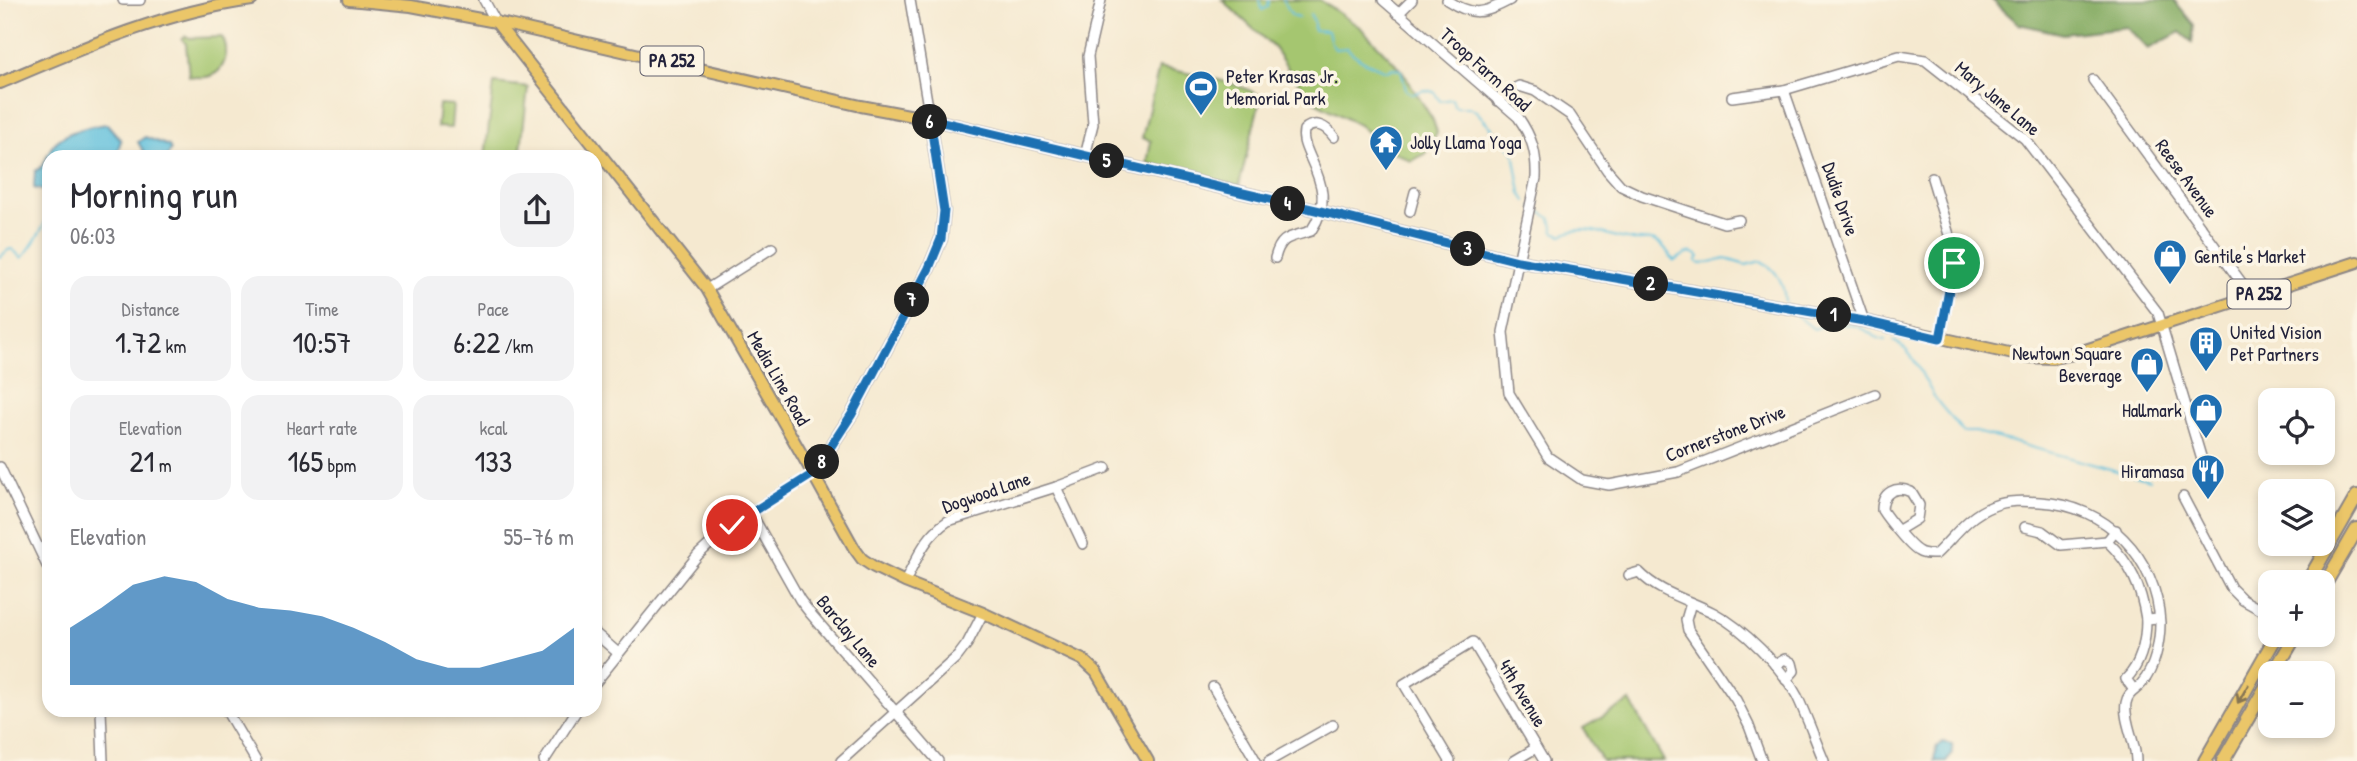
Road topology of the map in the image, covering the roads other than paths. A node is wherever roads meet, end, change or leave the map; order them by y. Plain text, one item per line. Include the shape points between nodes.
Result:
1 (123, 0) edge
2 (140, 0) edge
3 (252, 0) edge
4 (349, 0) edge
5 (484, 0) edge
6 (910, 0) edge
7 (1101, 0) edge
8 (1383, 0) edge
9 (1412, 0) edge
10 (1447, 0) edge
11 (1510, 0) edge
12 (1398, 14) junction
13 (496, 22) junction
14 (2093, 80) dead end
15 (0, 83) edge
16 (1784, 90) junction
17 (1732, 97) dead end
18 (1497, 102) junction
19 (930, 119) junction
20 (1334, 137) dead end
21 (597, 150) edge
22 (602, 156) edge
23 (1085, 156) junction
24 (1932, 178) dead end
25 (1415, 192) dead end
26 (1320, 211) junction
27 (1410, 211) dead end
28 (1739, 220) dead end
29 (772, 248) dead end
30 (1275, 258) dead end
31 (1518, 261) junction
32 (2357, 262) edge
33 (707, 289) junction
34 (2252, 297) junction
35 (1864, 321) junction
36 (2161, 326) junction
37 (1940, 339) junction
38 (1875, 394) dead end
39 (0, 467) edge
40 (1106, 468) dead end
41 (2205, 470) dead end
42 (813, 474) junction
43 (1056, 486) junction
44 (2357, 496) edge
45 (2183, 497) dead end
46 (751, 513) junction
47 (2025, 527) dead end
48 (2357, 529) edge
49 (1899, 530) junction
50 (2116, 530) junction
51 (2107, 541) junction
52 (1083, 544) dead end
53 (42, 555) edge
54 (2314, 570) edge
55 (2333, 570) edge
56 (1629, 575) dead end
57 (905, 582) junction
58 (1691, 603) junction
59 (2258, 608) edge
60 (983, 613) junction
61 (2159, 618) junction
62 (2146, 620) junction
63 (602, 640) edge
64 (2270, 647) edge
65 (618, 653) junction
66 (1775, 665) junction
67 (602, 674) edge
68 (1786, 680) junction
69 (1213, 687) dead end
70 (2134, 690) junction
71 (2258, 701) edge
72 (896, 712) junction
73 (101, 717) edge
74 (230, 717) edge
75 (572, 717) edge
76 (1333, 725) dead end
77 (1536, 748) junction
78 (103, 761) edge
79 (256, 761) edge
80 (544, 761) edge
81 (841, 761) edge
82 (938, 761) edge
83 (1148, 761) edge
84 (1256, 761) edge
85 (1269, 761) edge
86 (1450, 761) edge
87 (1514, 761) edge
88 (1544, 761) edge
89 (1762, 761) edge
90 (1824, 761) edge
91 (2136, 761) edge
92 (2205, 761) edge
93 (2223, 761) edge

1 - 2 street
3 - 15 main road via 163,19
4 - 13 main road, PA 252
5 - 13 street, Media Line Road
6 - 19 street
7 - 23 street via 1087,64 1093,124
8 - 12 street, Troop Farm Road
9 - 12 street
10 - 11 street via 1473,12
12 - 18 street, Troop Farm Road
13 - 19 main road, PA 252
13 - 21 main road, Media Line Road
14 - 34 street, Reese Avenue
16 - 17 street, Mary Jane Lane
16 - 35 street, Dudie Drive
16 - 36 street, Mary Jane Lane via 1899,56 1925,60 2025,139 2158,313
18 - 28 street via 1518,86 1535,91 1570,115 1621,186 1724,223
18 - 31 street, Troop Farm Road via 1518,117 1530,134 1537,157
19 - 23 main road, PA 252
19 - 42 main road via 944,211 941,239 852,414
20 - 26 street via 1321,125 1304,130 1324,192
22 - 33 main road, Media Line Road
23 - 26 main road, PA 252
24 - 37 street via 1954,263
25 - 27 street
26 - 30 street via 1311,231 1282,241
26 - 31 main road, PA 252
29 - 33 street
31 - 35 main road, PA 252
31 - 38 street, Cornerstone Drive via 1503,332 1509,393 1548,457 1583,480 1609,485 1678,472
32 - 34 main road, PA 252
33 - 42 main road, Media Line Road
34 - 36 main road, PA 252
35 - 37 main road, PA 252
36 - 37 main road, PA 252 via 2052,358 2017,356
36 - 41 street, Mary Jane Lane
39 - 53 street
40 - 43 street, Dogwood Lane
42 - 46 street
42 - 57 main road, Media Line Road via 862,559
43 - 52 street
43 - 57 street, Dogwood Lane via 948,521 925,541
44 - 54 highway
45 - 59 street via 2231,588
46 - 65 street via 698,555
46 - 72 street, Barclay Lane via 800,600
47 - 51 street via 2042,531 2061,545
48 - 55 highway
49 - 49 street via 1919,514 1916,498 1904,489 1889,492 1882,503 1887,519
49 - 50 street via 1919,552 1936,554 1973,516 2000,503 2020,501 2072,507
50 - 51 street
50 - 61 street via 2147,571
51 - 62 street via 2136,579
56 - 58 street via 1639,572
57 - 60 main road, Media Line Road
58 - 66 street via 1731,624
58 - 89 street via 1688,630 1736,701
60 - 72 street via 958,656
60 - 83 main road, Media Line Road via 1089,665
61 - 62 street
61 - 70 street via 2154,661
62 - 70 street via 2143,648 2126,679
63 - 65 street
64 -> 92 highway
65 - 67 street
66 - 68 street
66 - 68 street via 1786,659 1792,663 1794,671
68 - 90 street
69 - 84 street
70 - 91 street via 2125,705
71 - 93 highway
72 - 81 street
72 - 82 street, Barclay Lane
73 - 78 street
74 - 79 street
75 - 80 street
76 - 85 street
77 - 86 street, 4th Avenue via 1473,642 1404,684
77 - 87 street
77 - 88 street, 4th Avenue

